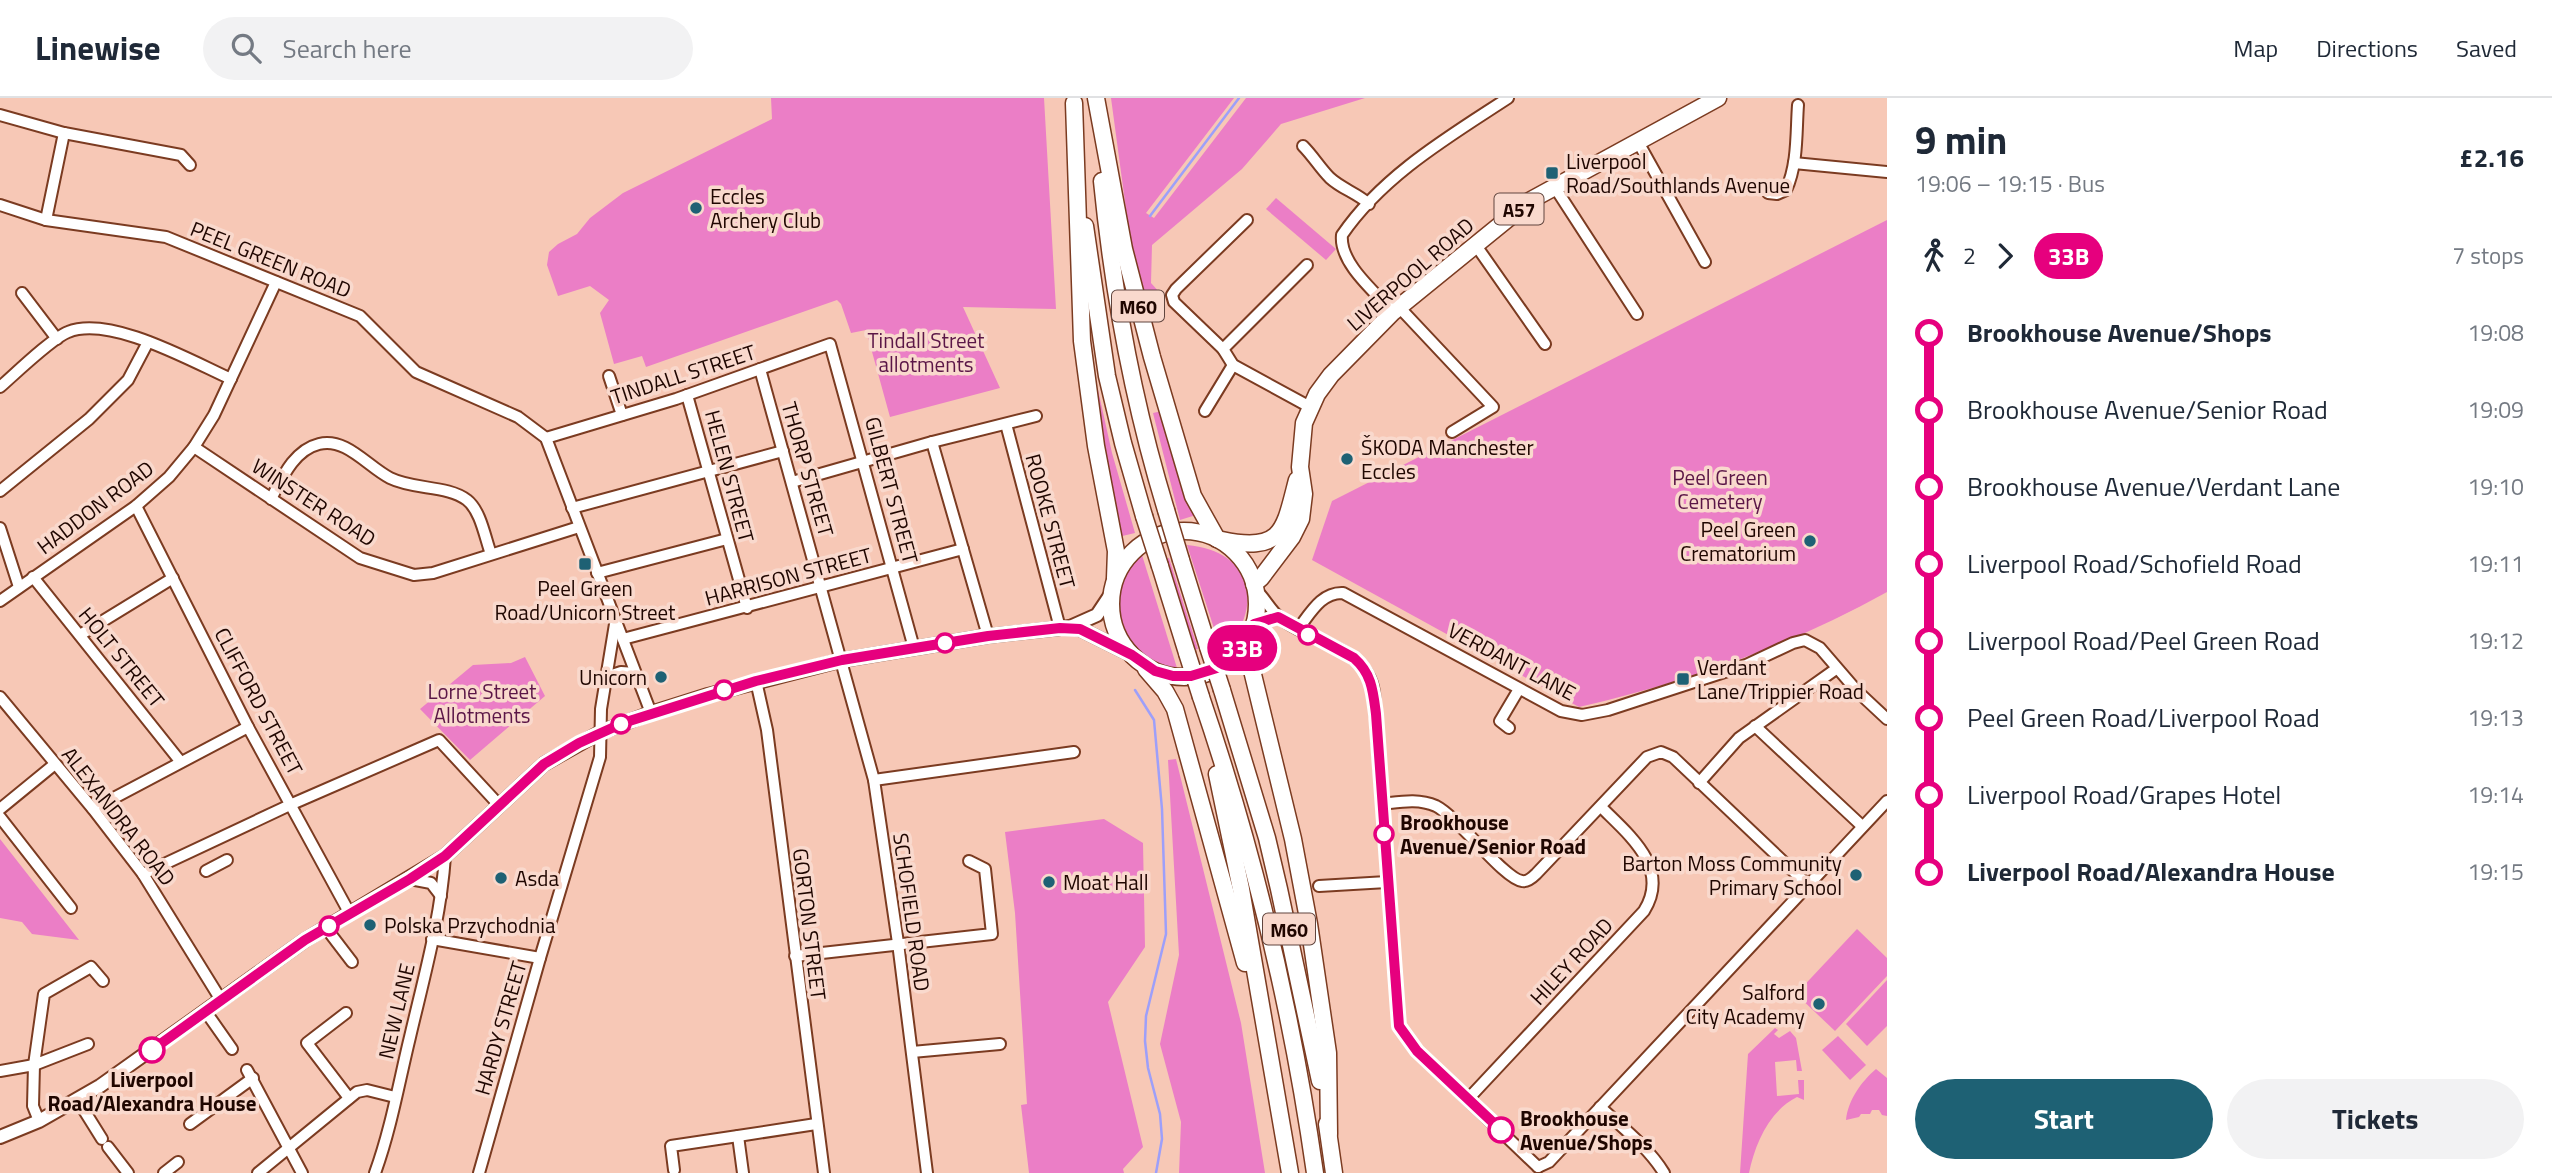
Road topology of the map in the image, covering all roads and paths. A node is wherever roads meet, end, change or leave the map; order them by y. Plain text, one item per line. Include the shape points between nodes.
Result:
1 (1095, 98) edge
2 (1508, 98) edge
3 (1718, 98) edge
4 (1074, 101) edge
5 (1798, 105) dead end
6 (0, 115) edge
7 (64, 134) junction
8 (1638, 142) junction
9 (1303, 146) dead end
10 (1794, 163) junction
11 (190, 165) dead end
12 (1887, 172) edge
13 (1554, 186) junction
14 (1768, 193) dead end
15 (1369, 204) junction
16 (0, 205) edge
17 (46, 220) junction
18 (1247, 220) dead end
19 (1475, 244) junction
20 (1705, 262) dead end
21 (1307, 265) dead end
22 (276, 282) junction
23 (22, 293) dead end
24 (1396, 310) junction
25 (1637, 314) dead end
26 (57, 339) junction
27 (148, 342) junction
28 (830, 344) joint
29 (1545, 344) dead end
30 (1223, 349) junction
31 (1233, 365) junction
32 (760, 369) junction
33 (609, 376) dead end
34 (231, 379) junction
35 (0, 387) edge
36 (687, 395) junction
37 (1310, 407) junction
38 (1205, 411) dead end
39 (622, 415) junction
40 (1036, 416) dead end
41 (1006, 424) junction
42 (1452, 432) dead end
43 (546, 438) junction
44 (932, 442) junction
45 (194, 447) junction
46 (783, 451) junction
47 (864, 462) junction
48 (1300, 467) junction
49 (708, 471) junction
50 (792, 482) junction
51 (0, 491) edge
52 (271, 499) junction
53 (136, 506) junction
54 (572, 508) junction
55 (579, 527) junction
56 (0, 528) edge
57 (727, 539) junction
58 (1218, 539) junction
59 (963, 550) junction
60 (491, 554) junction
61 (892, 567) junction
62 (597, 573) junction
63 (33, 577) junction
64 (173, 578) junction
65 (1113, 586) junction
66 (1254, 586) junction
67 (19, 587) junction
68 (822, 588) junction
69 (0, 600) edge
70 (747, 608) junction
71 (1278, 617) junction
72 (615, 622) junction
73 (1065, 628) junction
74 (1298, 629) junction
75 (1251, 631) junction
76 (80, 635) junction
77 (988, 636) junction
78 (623, 639) junction
79 (914, 648) junction
80 (1135, 658) junction
81 (842, 660) junction
82 (1836, 668) junction
83 (635, 673) junction
84 (606, 677) junction
85 (756, 681) junction
86 (1519, 689) junction
87 (0, 697) edge
88 (1201, 697) junction
89 (651, 713) junction
90 (1887, 719) edge
91 (1755, 726) junction
92 (248, 727) junction
93 (1509, 728) dead end
94 (601, 732) junction
95 (1074, 752) dead end
96 (180, 761) junction
97 (55, 764) junction
98 (874, 780) junction
99 (1699, 783) junction
100 (1887, 801) edge
101 (1382, 803) junction
102 (292, 804) junction
103 (499, 804) junction
104 (1601, 807) junction
105 (0, 809) edge
106 (93, 809) junction
107 (0, 817) edge
108 (1863, 825) junction
109 (208, 845) junction
110 (445, 856) junction
111 (227, 860) dead end
112 (969, 861) dead end
113 (143, 874) junction
114 (410, 879) junction
115 (1387, 882) junction
116 (1808, 884) junction
117 (1319, 886) dead end
118 (441, 896) junction
119 (71, 908) dead end
120 (350, 914) junction
121 (326, 928) junction
122 (432, 939) junction
123 (898, 943) junction
124 (794, 956) junction
125 (540, 958) junction
126 (352, 962) dead end
127 (103, 981) dead end
128 (221, 1000) junction
129 (206, 1012) junction
130 (346, 1013) dead end
131 (1266, 1035) junction
132 (88, 1044) dead end
133 (1000, 1044) dead end
134 (232, 1049) dead end
135 (912, 1052) junction
136 (34, 1065) junction
137 (0, 1071) edge
138 (395, 1097) junction
139 (349, 1098) junction
140 (1469, 1098) junction
141 (77, 1099) junction
142 (1600, 1107) junction
143 (39, 1121) junction
144 (190, 1124) dead end
145 (816, 1124) junction
146 (1329, 1134) junction
147 (738, 1136) junction
148 (0, 1137) edge
149 (289, 1148) junction
150 (178, 1162) dead end
151 (674, 1170) dead end
152 (1537, 1170) edge
153 (128, 1173) edge
154 (164, 1173) edge
155 (258, 1173) edge
156 (302, 1173) edge
157 (374, 1173) edge
158 (479, 1173) edge
159 (743, 1173) edge
160 (824, 1173) edge
161 (927, 1173) edge
162 (1290, 1173) edge
163 (1315, 1173) edge
164 (1334, 1173) edge
165 (1664, 1173) edge

1 - 58 highway, M60 via 1138,305 1187,479
1 - 146 highway, M60, bridge via 1121,323 1144,438 1267,838 1292,940
2 - 15 street via 1428,150
3 - 8 highway, LIVERPOOL ROAD / A57
4 - 65 highway, M60 via 1082,341 1116,551
4 - 88 highway, M60, bridge via 1081,194 1107,376 1144,516
5 - 10 street
6 - 7 street
7 - 11 street via 181,155
7 - 17 street
8 - 13 highway, LIVERPOOL ROAD / A57
8 - 20 street
9 - 15 street via 1309,160 1328,177
10 - 12 street
10 - 14 street via 1786,190
13 - 19 highway, LIVERPOOL ROAD / A57
13 - 25 street
15 - 24 street via 1342,235 1343,251
16 - 17 street, PEEL GREEN ROAD
17 - 22 street, PEEL GREEN ROAD via 166,237
18 - 30 street via 1172,295 1178,308
19 - 24 highway, LIVERPOOL ROAD / A57
19 - 29 street
21 - 30 street
22 - 34 street, HADDON ROAD
22 - 43 street, PEEL GREEN ROAD via 360,316 416,372 518,417
23 - 26 street
24 - 37 highway, LIVERPOOL ROAD / A57 via 1331,374
24 - 42 street via 1493,407
26 - 27 street via 68,332 102,327
26 - 35 street
27 - 34 street
27 - 51 street via 128,380
28 - 32 street, TINDALL STREET
28 - 47 street, GILBERT STREET
30 - 31 street
31 - 37 street
31 - 38 street
32 - 36 street, TINDALL STREET
32 - 46 street, THORP STREET
33 - 39 street
34 - 45 street, HADDON ROAD
36 - 39 street, TINDALL STREET
36 - 49 street, HELEN STREET
37 - 48 highway, LIVERPOOL ROAD / A57
39 - 43 street, TINDALL STREET
40 - 41 street
41 - 44 street
41 - 73 street, ROOKE STREET
43 - 54 street
44 - 47 street
44 - 59 street
45 - 52 street, WINSTER ROAD
45 - 53 street, HADDON ROAD
46 - 49 street
46 - 50 street, THORP STREET
47 - 50 street
47 - 61 street, GILBERT STREET
48 - 58 highway, LIVERPOOL ROAD / A57 via 1290,513 1277,535 1251,545
48 - 66 highway, LIVERPOOL ROAD / A57 via 1304,494 1298,526
49 - 54 street
49 - 57 street, HELEN STREET
50 - 68 street, THORP STREET
52 - 60 street, WINSTER ROAD via 360,558 414,575
52 - 60 street via 293,460 317,444 343,446 393,480 451,492 467,500 475,509
53 - 63 street, HADDON ROAD
53 - 64 street, CLIFFORD STREET
54 - 55 street
55 - 60 street, WINSTER ROAD
55 - 62 street
56 - 67 street
57 - 62 street
57 - 70 street, HELEN STREET
58 - 65 highway, A57 via 1187,531 1160,534 1136,548
58 - 66 highway, A57 via 1243,561
59 - 61 street, HARRISON STREET
59 - 77 street
61 - 68 street, HARRISON STREET
61 - 79 street, GILBERT STREET
62 - 72 street
63 - 67 street, HADDON ROAD
63 - 76 street, HOLT STREET
64 - 76 street
64 - 92 street, CLIFFORD STREET
65 - 73 main road, A57 via 1097,615
65 - 80 highway via 1114,626
66 - 71 street
66 - 75 highway via 1256,613
67 - 69 street, HADDON ROAD
68 - 70 street, HARRISON STREET
68 - 81 street, THORP STREET
70 - 78 street, HARRISON STREET
71 - 74 street
71 - 75 street
72 - 78 street
72 - 84 street
73 - 77 main road, A57
73 - 80 main road, A57 via 1080,629
74 - 86 street, VERDANT LANE via 1325,597 1343,593
74 - 101 street via 1354,658 1369,675
75 - 80 highway, A57 via 1225,664 1200,675 1164,674
75 - 146 highway via 1249,659 1309,924 1328,1054
76 - 96 street, HOLT STREET
77 - 79 main road, A57
78 - 83 street
79 - 81 main road, A57
80 - 131 highway, M60 via 1170,697 1179,721
81 - 85 main road, A57
81 - 98 street, SCHOFIELD ROAD
82 - 86 street, VERDANT LANE via 1820,648 1800,641 1746,665 1587,715 1561,711
82 - 90 street, VERDANT LANE
82 - 91 street
83 - 84 street
83 - 89 street
84 - 94 street
85 - 89 main road, A57
85 - 124 street, GORTON STREET via 767,730
86 - 93 street via 1500,722
87 - 97 street, ALEXANDRA ROAD
88 - 131 highway
88 - 163 highway, M60 via 1236,806 1272,944
89 - 94 main road, A57
91 - 99 street
91 - 108 street
92 - 96 street
92 - 102 street, CLIFFORD STREET
94 - 103 main road, A57 via 544,764
94 - 125 street, HARDY STREET via 600,757
95 - 98 street
96 - 106 street
97 - 105 street
97 - 106 street, ALEXANDRA ROAD
98 - 123 street, SCHOFIELD ROAD
99 - 104 street via 1673,757 1653,753
99 - 116 street
100 - 108 street
101 - 104 street via 1414,801 1439,808 1503,869 1522,881 1536,874
101 - 115 street
102 - 103 street via 439,740
102 - 109 street
102 - 120 street, CLIFFORD STREET
103 - 110 main road, A57
104 - 140 street, HILEY ROAD via 1649,863 1654,884 1649,902
106 - 113 street, ALEXANDRA ROAD
107 - 119 street
108 - 116 street
109 - 111 street via 211,869
109 - 113 street
110 - 114 main road, A57
110 - 118 street, NEW LANE
112 - 123 street via 985,869 992,934
113 - 128 street, ALEXANDRA ROAD
114 - 118 street via 431,883
114 - 120 main road, A57
115 - 117 street
115 - 140 street via 1399,1026 1417,1051
116 - 142 street
118 - 122 street, NEW LANE
120 - 121 main road, A57
121 - 126 street
121 - 128 main road, A57
122 - 125 street
122 - 138 street, NEW LANE
123 - 124 street
123 - 135 street, SCHOFIELD ROAD
124 - 145 street, GORTON STREET
125 - 158 street, HARDY STREET
127 - 136 street via 91,967 44,994
128 - 129 main road, A57
129 - 134 street
129 - 141 main road, A57
130 - 139 street via 307,1043
131 - 162 highway, M60
132 - 136 street
133 - 135 street
135 - 161 street, SCHOFIELD ROAD
136 - 137 street
136 - 143 street via 33,1106
138 - 139 street via 362,1090
138 - 157 street, NEW LANE
139 - 149 street
140 - 152 street
141 - 143 main road, A57
141 - 153 street
142 - 152 street
142 - 165 street via 1644,1147
143 - 148 main road, A57
144 - 149 street via 204,1120 250,1074
145 - 147 street
145 - 160 street, GORTON STREET
146 - 164 highway, M60
147 - 151 street via 671,1146
147 - 159 street
149 - 155 street
149 - 156 street
150 - 154 street

